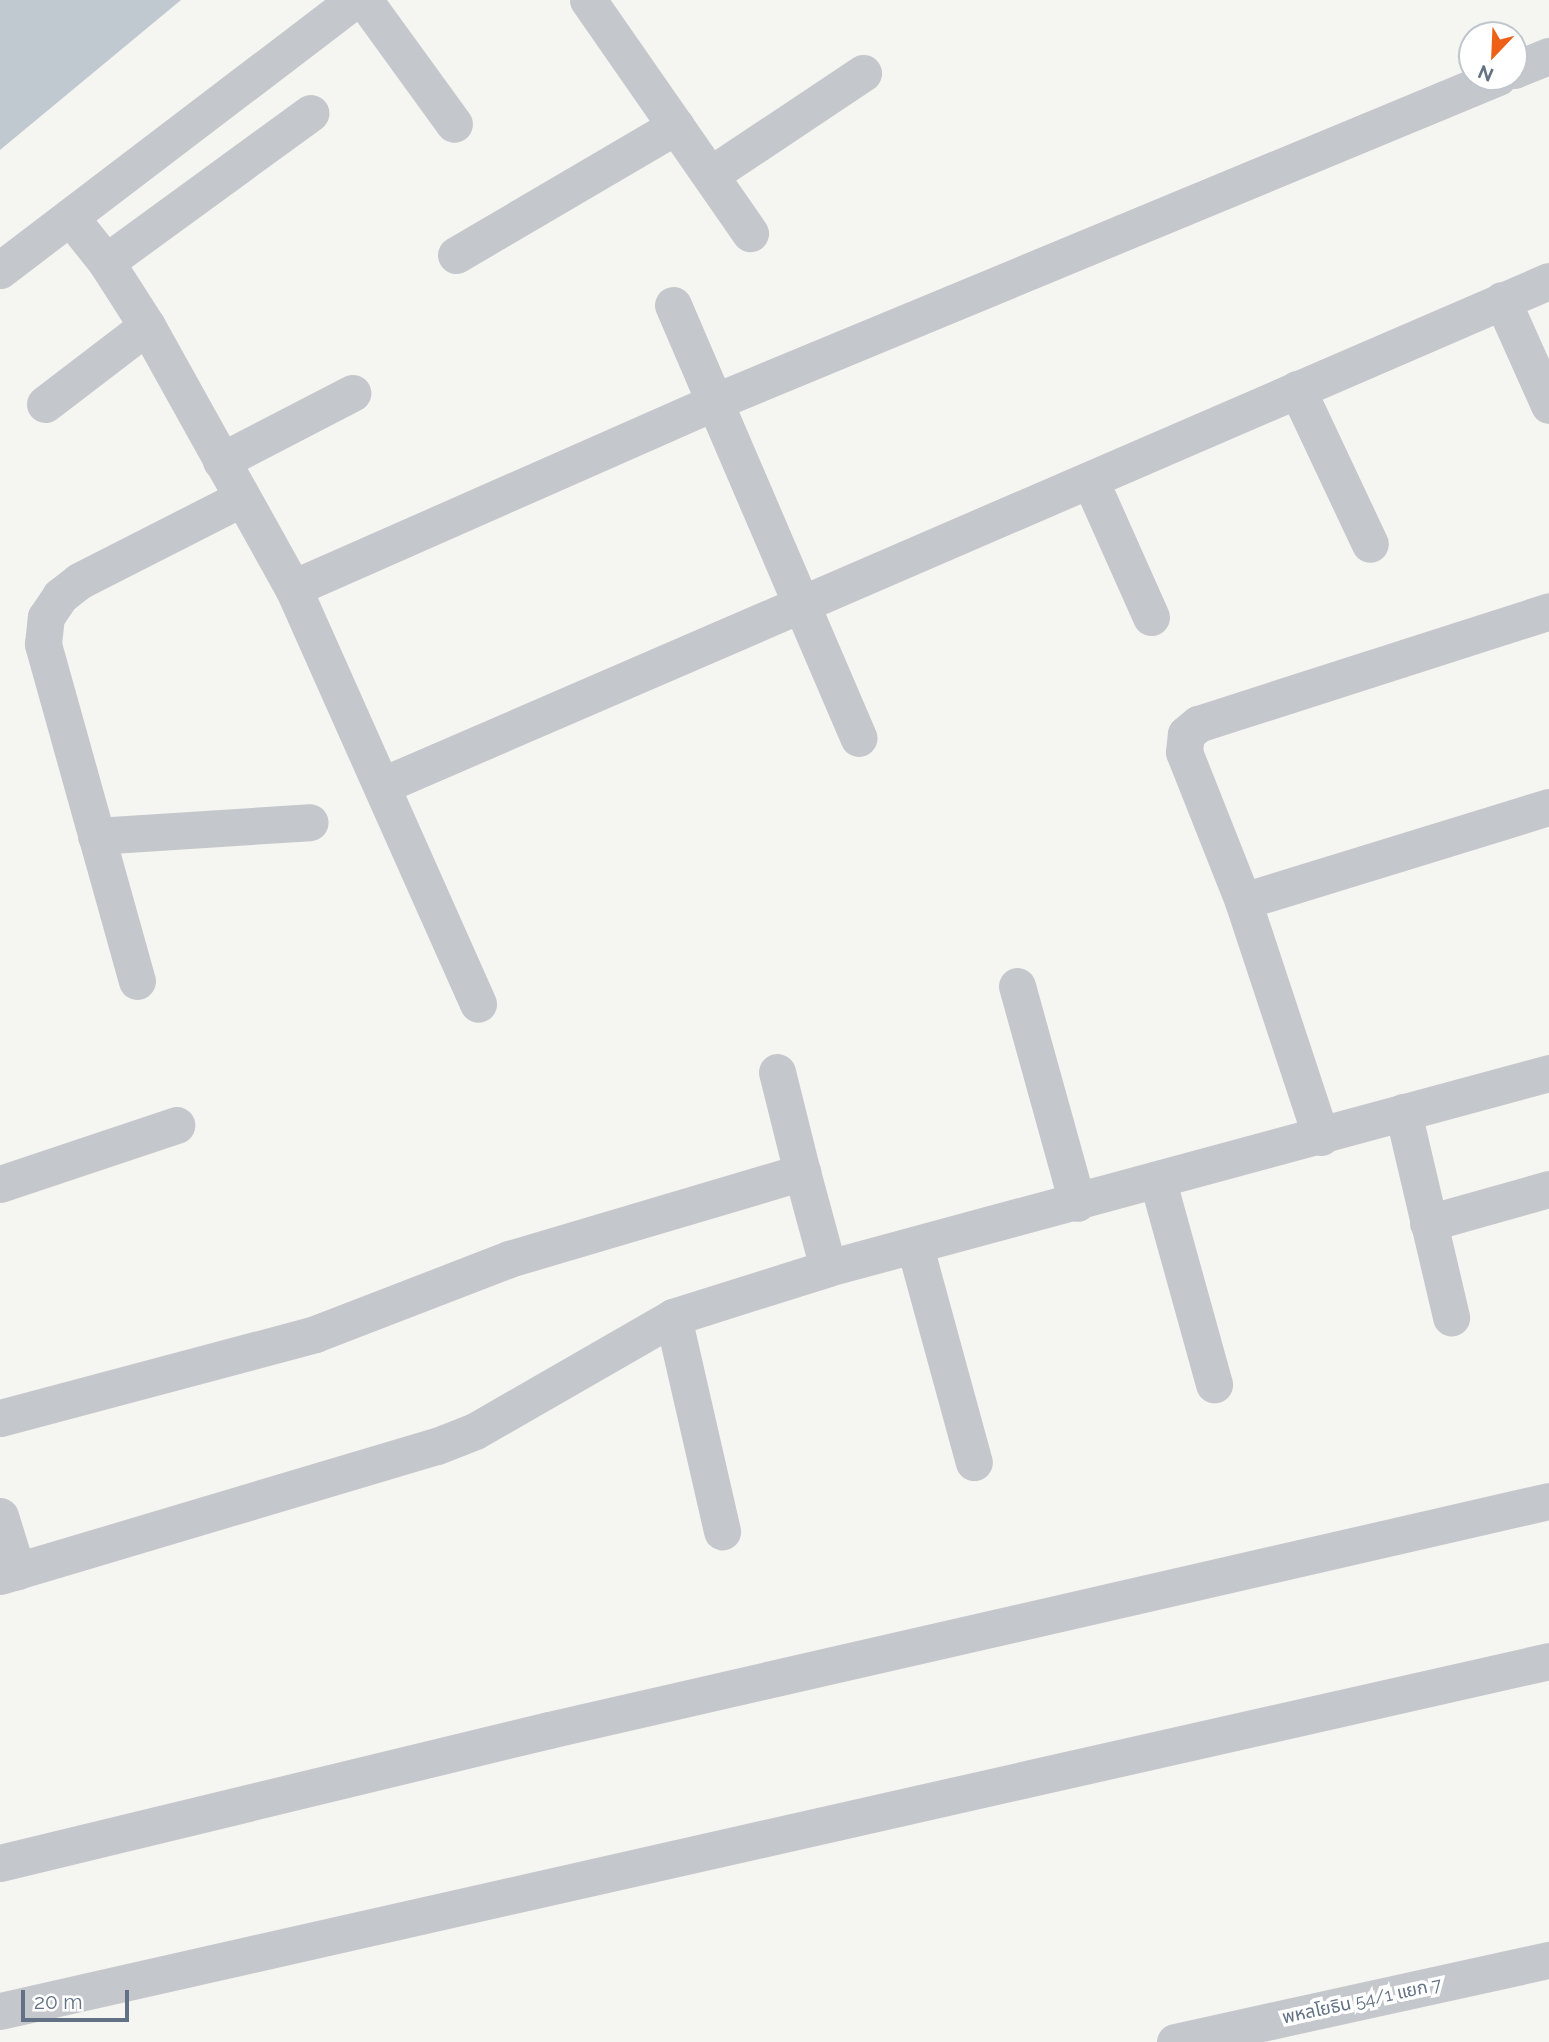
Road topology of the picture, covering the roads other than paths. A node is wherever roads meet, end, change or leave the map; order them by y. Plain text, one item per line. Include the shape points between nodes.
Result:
1 (354, 0) edge
2 (364, 0) edge
3 (588, 0) edge
4 (1549, 56) edge
5 (1528, 65) edge
6 (863, 73) dead end
7 (1464, 91) edge
8 (310, 113) dead end
9 (454, 124) dead end
10 (676, 126) junction
11 (710, 175) junction
12 (70, 217) junction
13 (750, 233) dead end
14 (456, 255) dead end
15 (106, 262) junction
16 (0, 270) edge
17 (1549, 281) edge
18 (1502, 300) junction
19 (673, 305) dead end
20 (147, 326) junction
21 (1297, 390) junction
22 (352, 393) dead end
23 (714, 402) junction
24 (45, 404) dead end
25 (1549, 405) edge
26 (222, 461) junction
27 (1090, 480) junction
28 (242, 498) junction
29 (1370, 544) dead end
30 (293, 588) junction
31 (804, 605) junction
32 (1549, 611) edge
33 (1151, 617) dead end
34 (859, 738) dead end
35 (383, 785) junction
36 (1549, 807) edge
37 (310, 822) dead end
38 (96, 836) junction
39 (1242, 901) junction
40 (137, 981) dead end
41 (1017, 986) dead end
42 (478, 1004) dead end
43 (777, 1072) dead end
44 (1549, 1073) edge
45 (1403, 1112) junction
46 (176, 1125) dead end
47 (1321, 1136) junction
48 (802, 1172) junction
49 (1158, 1182) junction
50 (0, 1184) edge
51 (1549, 1189) edge
52 (1077, 1203) junction
53 (1428, 1223) junction
54 (915, 1247) junction
55 (828, 1268) junction
56 (1451, 1317) dead end
57 (673, 1318) junction
58 (1214, 1384) dead end
59 (0, 1418) edge
60 (974, 1462) dead end
61 (1549, 1501) edge
62 (0, 1516) edge
63 (722, 1531) dead end
64 (9, 1574) edge
65 (1549, 1661) edge
66 (0, 1863) edge
67 (1549, 1960) edge
68 (0, 2011) edge
69 (1175, 2042) edge

1 - 12 street
2 - 9 street
3 - 10 street
4 - 5 street
6 - 11 street
7 - 23 street
8 - 15 street
10 - 11 street
10 - 14 street
11 - 13 street
12 - 15 street
12 - 16 street
15 - 20 street
17 - 18 street
18 - 21 street
18 - 25 street
19 - 23 street
20 - 24 street
20 - 26 street
21 - 27 street
21 - 29 street
22 - 26 street
23 - 30 street
23 - 31 street
26 - 28 street
27 - 31 street
27 - 33 street
28 - 30 street
28 - 38 street via 79,581 60,596 46,617 43,644
30 - 35 street
31 - 34 street
31 - 35 street
32 - 39 street via 1198,724 1186,734 1184,752
35 - 42 street
36 - 39 street
37 - 38 street
38 - 40 street
39 - 47 street
41 - 52 street
43 - 48 street
44 - 45 street
45 - 47 street
45 - 53 street
46 - 50 street
47 - 49 street
48 - 55 street
48 - 59 street via 509,1259 315,1334
49 - 52 street
49 - 58 street
51 - 53 street
52 - 54 street
53 - 56 street
54 - 55 street
54 - 60 street
55 - 57 street
57 - 63 street
57 - 64 street via 475,1431 438,1446
61 - 66 street via 549,1730
62 - 64 street
65 - 68 street
67 - 69 street, พหลโยธิน 54/1 แยก 7

